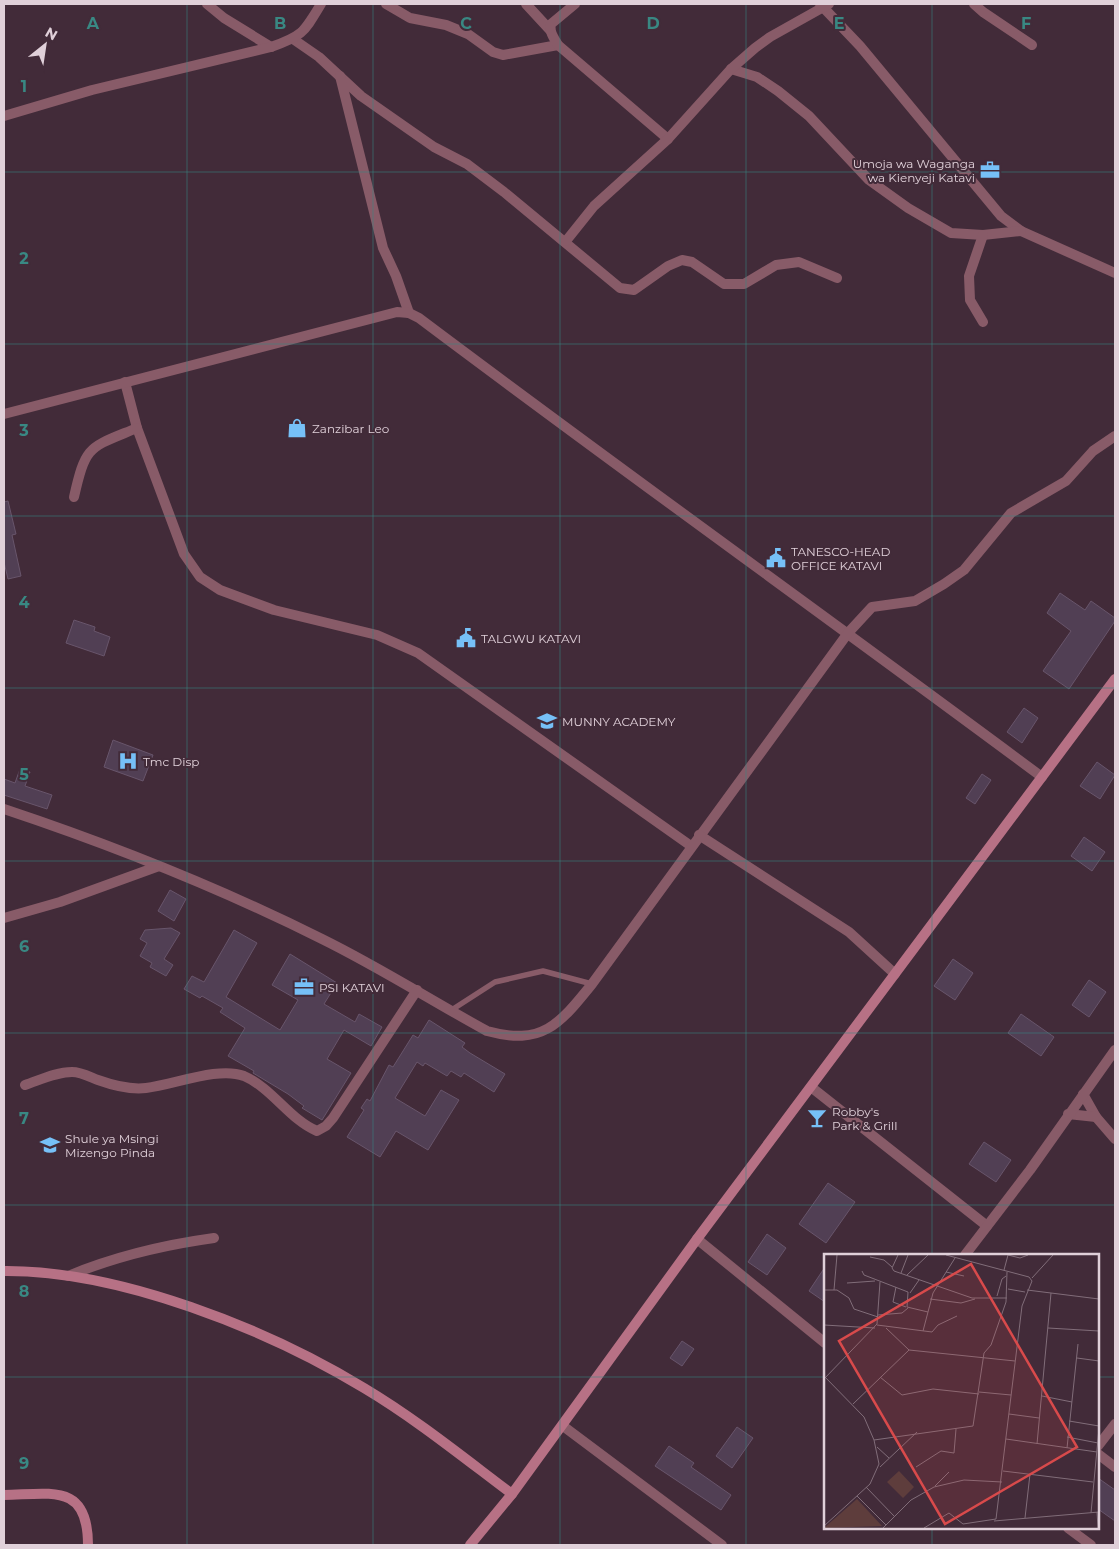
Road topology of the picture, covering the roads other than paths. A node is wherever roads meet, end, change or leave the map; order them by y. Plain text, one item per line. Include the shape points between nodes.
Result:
1 (206, 4) edge
2 (322, 4) edge
3 (386, 4) edge
4 (526, 4) edge
5 (575, 4) edge
6 (974, 4) edge
7 (825, 5) edge
8 (550, 30) junction
9 (293, 39) junction
10 (558, 45) junction
11 (1032, 45) dead end
12 (271, 47) junction
13 (731, 69) junction
14 (340, 75) junction
15 (4, 116) edge
16 (668, 139) junction
17 (1021, 231) junction
18 (983, 236) junction
19 (566, 241) junction
20 (1115, 273) edge
21 (837, 278) dead end
22 (409, 313) junction
23 (983, 322) dead end
24 (124, 382) junction
25 (4, 414) edge
26 (137, 428) junction
27 (1115, 436) edge
28 (74, 497) dead end
29 (848, 633) junction
30 (1115, 679) edge
31 (1042, 776) junction
32 (4, 809) edge
33 (699, 835) junction
34 (691, 846) junction
35 (159, 866) junction
36 (4, 918) edge
37 (895, 974) junction
38 (592, 984) junction
39 (417, 990) junction
40 (450, 1010) junction
41 (1115, 1050) edge
42 (25, 1085) dead end
43 (811, 1087) junction
44 (1083, 1094) junction
45 (1068, 1114) junction
46 (1096, 1117) junction
47 (1115, 1139) edge
48 (987, 1226) junction
49 (214, 1238) dead end
50 (697, 1239) junction
51 (966, 1254) edge
52 (4, 1271) edge
53 (68, 1276) junction
54 (824, 1342) edge
55 (1115, 1424) edge
56 (563, 1426) junction
57 (1099, 1445) edge
58 (1099, 1455) edge
59 (1115, 1467) edge
60 (512, 1494) junction
61 (4, 1495) edge
62 (1069, 1529) edge
63 (88, 1545) edge
64 (470, 1545) edge
65 (722, 1545) edge
66 (1091, 1545) edge

1 - 12 street
2 - 9 street via 306,29
3 - 10 street via 410,18 468,34 503,55
4 - 8 street
5 - 8 street via 554,21
6 - 11 street
7 - 13 street via 770,36
7 - 17 street via 1001,216
8 - 10 street
9 - 12 street
9 - 14 street
10 - 16 street
12 - 15 street via 92,90
13 - 16 street
13 - 18 street via 757,77 778,91 809,116 869,180 908,208 951,233
14 - 19 street via 361,96 426,141 467,164
14 - 22 street via 383,248
16 - 19 street via 594,206
17 - 18 street
17 - 20 street
18 - 23 street via 969,276 970,300
19 - 21 street via 620,288 634,290 682,260 692,262 724,284 744,284 776,265 799,262
22 - 24 street via 397,312
22 - 29 street via 620,470
24 - 25 street
24 - 26 street
26 - 28 street via 95,446 84,458
26 - 34 street via 184,554 200,577 220,590 274,610 377,635 418,653
27 - 29 street via 1093,452 1066,481 1010,513 964,570 916,601 872,606
29 - 31 street
29 - 33 street
30 - 31 street
31 - 37 street
32 - 35 street
33 - 34 street
33 - 37 street via 849,932
34 - 38 street
35 - 36 street via 60,902
35 - 39 street via 324,939
37 - 43 street
38 - 40 lane via 543,971 494,982
38 - 40 street via 551,1028 526,1037 509,1037 487,1031
39 - 40 street
39 - 42 street via 333,1118 317,1130 308,1127 256,1082 242,1075 223,1072 145,1089 129,1088 74,1072
41 - 44 street
43 - 48 street
43 - 50 street
44 - 45 street
44 - 46 street
45 - 46 street
45 - 48 street
46 - 47 street
48 - 51 street
49 - 53 street via 144,1249
50 - 54 street
50 - 56 street
52 - 53 street
53 - 60 street via 121,1286 175,1303 281,1344 365,1389
55 - 57 street
56 - 60 street
56 - 65 street
58 - 59 street
60 - 64 street
61 - 63 street via 65,1496 80,1506 86,1517
62 - 66 street

